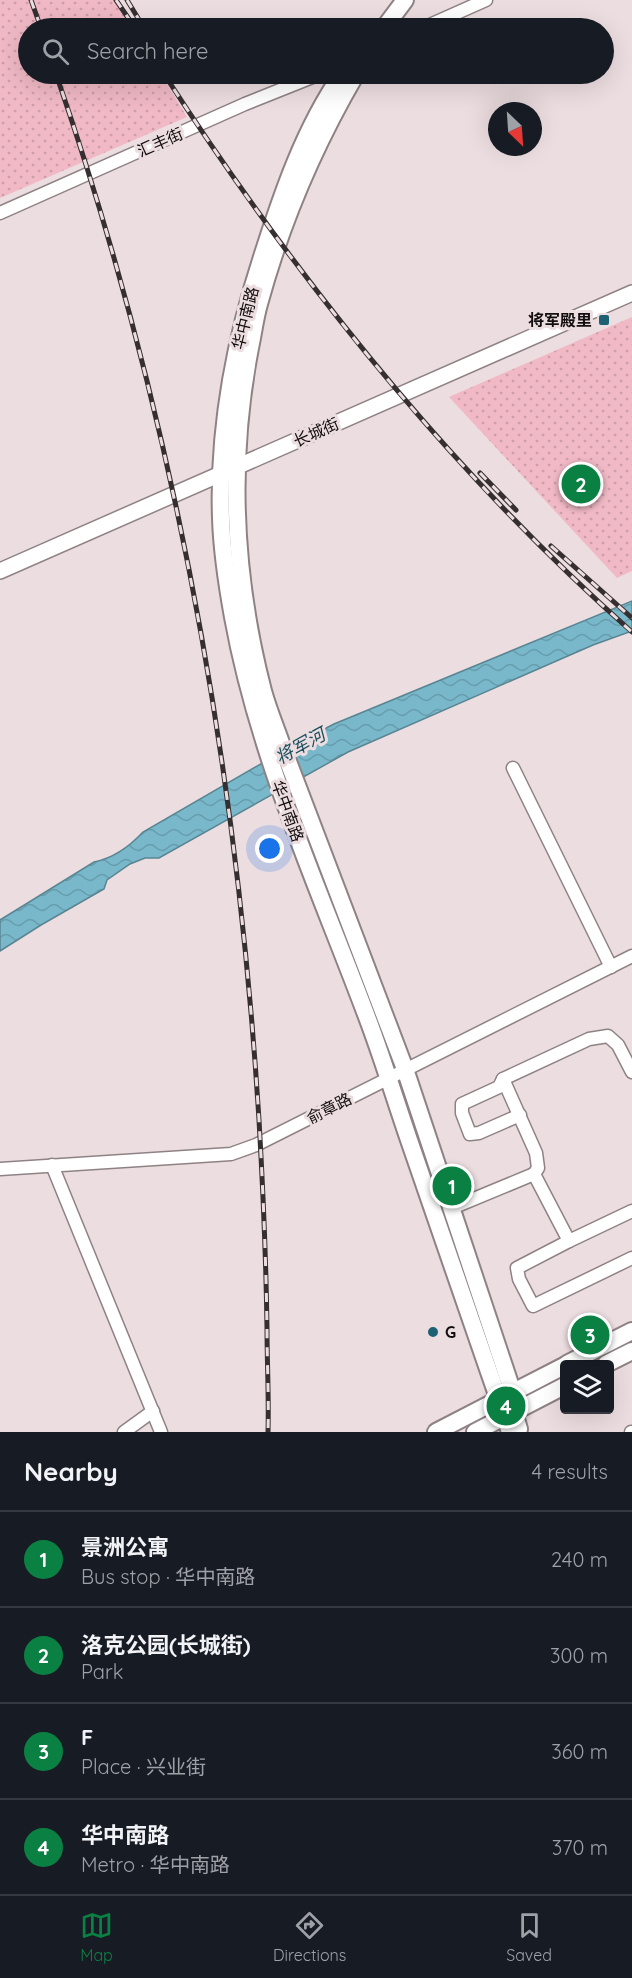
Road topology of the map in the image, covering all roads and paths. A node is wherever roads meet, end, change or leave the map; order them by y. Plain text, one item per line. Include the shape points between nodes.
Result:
1 (393, 0) edge
2 (405, 0) edge
3 (486, 0) edge
4 (380, 18) edge
5 (392, 18) edge
6 (446, 18) edge
7 (295, 84) edge
8 (336, 84) edge
9 (350, 84) edge
10 (0, 213) edge
11 (632, 293) edge
12 (229, 471) junction
13 (0, 571) edge
14 (273, 744) junction
15 (513, 768) dead end
16 (632, 956) edge
17 (611, 967) junction
18 (405, 1069) junction
19 (632, 1072) edge
20 (388, 1078) junction
21 (503, 1078) junction
22 (520, 1115) junction
23 (52, 1164) junction
24 (0, 1169) edge
25 (534, 1174) junction
26 (452, 1208) junction
27 (632, 1211) edge
28 (569, 1241) junction
29 (632, 1258) edge
30 (632, 1331) edge
31 (632, 1351) edge
32 (576, 1360) edge
33 (614, 1361) edge
34 (560, 1368) edge
35 (560, 1389) edge
36 (505, 1397) junction
37 (153, 1411) junction
38 (510, 1420) edge
39 (124, 1432) edge
40 (161, 1432) edge
41 (436, 1432) edge
42 (475, 1432) edge
43 (520, 1432) edge

1 - 4 main road
2 - 5 main road
3 - 6 street
7 - 10 street, 汇丰街
8 - 12 main road, 华中南路 via 300,150 250,292 230,381
9 - 12 main road, 华中南路 via 304,175 258,305
11 - 12 street, 长城街
12 - 13 street, 长城街
12 - 14 main road, 华中南路 via 220,517 225,573 250,699
14 - 18 main road, 华中南路 via 299,787
14 - 20 main road, 华中南路 via 283,800
15 - 17 street
16 - 17 street, 俞章路
17 - 18 street, 俞章路
18 - 20 street, 俞章路
18 - 26 main road, 华中南路
19 - 21 street via 608,1036 590,1039
20 - 23 street, 俞章路 via 231,1154
20 - 36 main road, 华中南路
21 - 22 street
21 - 22 street via 499,1087 462,1104 470,1134
22 - 25 street via 536,1153 538,1168
23 - 24 street, 俞章路
23 - 37 street
25 - 26 street
25 - 28 street
26 - 36 main road, 华中南路
27 - 28 street
28 - 29 street via 517,1268 532,1306
30 - 32 main road
31 - 33 main road
34 - 36 main road
35 - 38 main road
36 - 38 main road, 华中南路
36 - 41 main road
37 - 39 street
37 - 40 street
38 - 42 main road
38 - 43 main road, 华中南路

